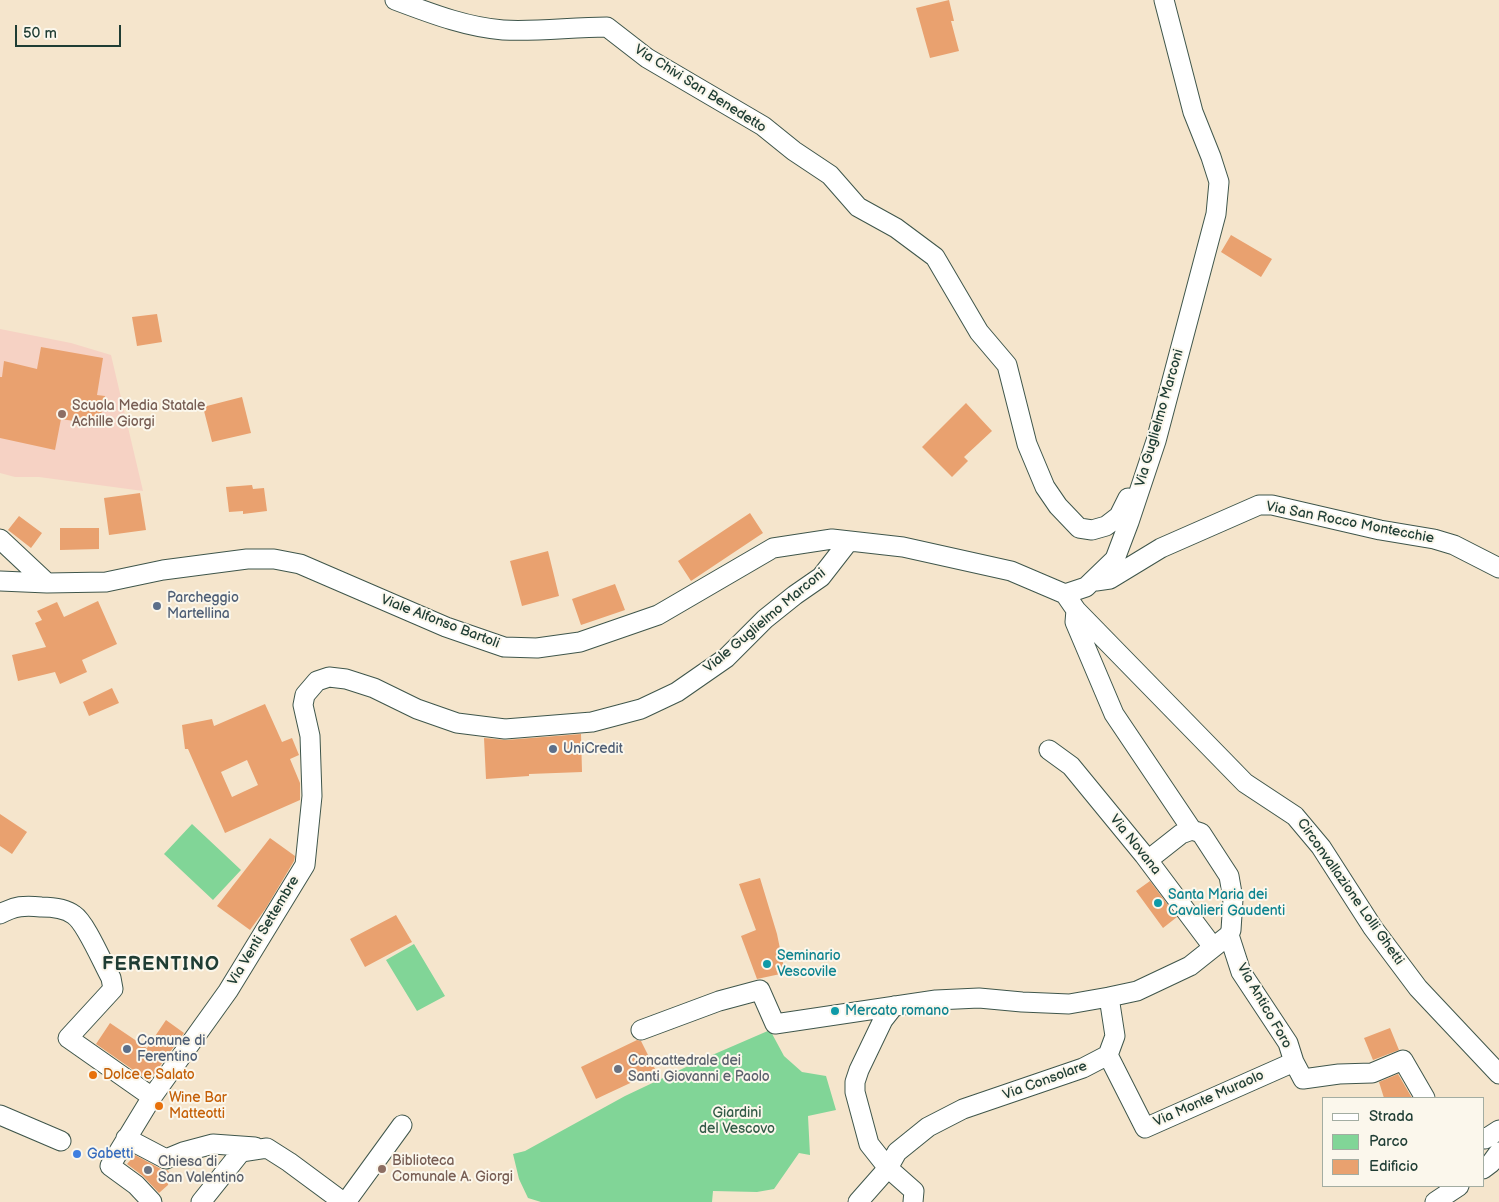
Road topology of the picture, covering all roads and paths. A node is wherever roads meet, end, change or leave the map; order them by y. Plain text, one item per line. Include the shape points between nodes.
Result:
1 (395, 0) edge
2 (1164, 0) edge
3 (1142, 483) junction
4 (0, 539) edge
5 (849, 541) junction
6 (1499, 568) edge
7 (0, 581) edge
8 (1093, 581) junction
9 (47, 583) junction
10 (1064, 594) junction
11 (1076, 610) junction
12 (329, 677) joint
13 (1049, 750) dead end
14 (1192, 830) junction
15 (1148, 860) junction
16 (0, 914) edge
17 (1229, 934) junction
18 (1213, 947) junction
19 (1109, 997) junction
20 (894, 1006) junction
21 (640, 1030) dead end
22 (1108, 1055) junction
23 (1294, 1062) junction
24 (1499, 1074) edge
25 (152, 1097) junction
26 (1424, 1097) edge
27 (0, 1116) edge
28 (402, 1125) dead end
29 (1499, 1130) edge
30 (126, 1138) junction
31 (1484, 1138) edge
32 (61, 1142) dead end
33 (267, 1148) junction
34 (1499, 1152) edge
35 (888, 1168) junction
36 (1484, 1168) edge
37 (1458, 1187) edge
38 (152, 1202) edge
39 (201, 1202) edge
40 (344, 1202) edge
41 (858, 1202) edge
42 (913, 1202) edge
43 (1434, 1202) edge

1 - 3 street, Via Chivi San Benedetto via 466,24 502,30 607,27 647,58 763,126 830,175 858,207 896,228 935,257 979,332 1007,365 1021,424 1039,474 1058,506 1079,528 1092,530 1106,526 1119,516 1134,487
2 - 3 street, Via Guglielmo Marconi via 1193,112 1219,182 1216,214
3 - 8 street, Via Guglielmo Marconi via 1115,559
4 - 9 street
5 - 9 street, Viale Alfonso Bartoli via 832,539 774,548 658,615 580,642 537,648 504,647 446,627 300,564 274,560 247,559 163,570 106,582
5 - 10 street via 903,547 1010,571
5 - 12 street, Viale Guglielmo Marconi via 821,577 765,619 726,658 677,692 641,709 592,722 505,729 457,723 374,688
6 - 8 street, Via San Rocco Montecchie via 1454,545 1434,539 1259,505 1161,548 1110,579
7 - 9 street, Viale Alfonso Bartoli
8 - 10 street, Via Guglielmo Marconi via 1086,587
10 - 11 street, Circonvallazione Lolli Ghetti
11 - 14 street via 1075,622 1114,714
11 - 24 street, Circonvallazione Lolli Ghetti via 1245,783 1295,816 1321,846 1373,928 1418,988
12 - 25 street, Via Venti Settembre via 317,681 310,688 303,705 310,736 312,796 305,865 228,991
13 - 15 street, Via Novana via 1071,766
14 - 15 street via 1181,834
14 - 17 street via 1201,833 1229,876 1233,899
15 - 18 street, Via Novana
16 - 25 street via 22,905 54,908 74,914 85,929 113,988 68,1038
17 - 18 street
17 - 23 street, Via Antico Foro via 1241,972 1288,1043
18 - 19 street via 1190,966 1137,991
19 - 20 street via 1069,1004 979,998
19 - 22 street via 1115,1036
20 - 21 street via 774,1024 760,990 719,1001
20 - 35 street via 884,1020 855,1082 870,1144
22 - 23 street, Via Monte Muraolo via 1145,1128
22 - 35 street, Via Consolare via 1084,1068 962,1109 928,1127 897,1152
23 - 26 street, Via Antico Foro via 1303,1079 1372,1073 1403,1060
25 - 30 street, Via Venti Settembre
27 - 32 street
28 - 40 street
29 - 31 street
30 - 33 street via 166,1159 213,1144
30 - 38 street, Via Venti Settembre via 110,1166
33 - 39 street via 241,1152
33 - 40 street
34 - 36 street
35 - 41 street, Via Consolare
35 - 42 street via 914,1191
37 - 43 street

